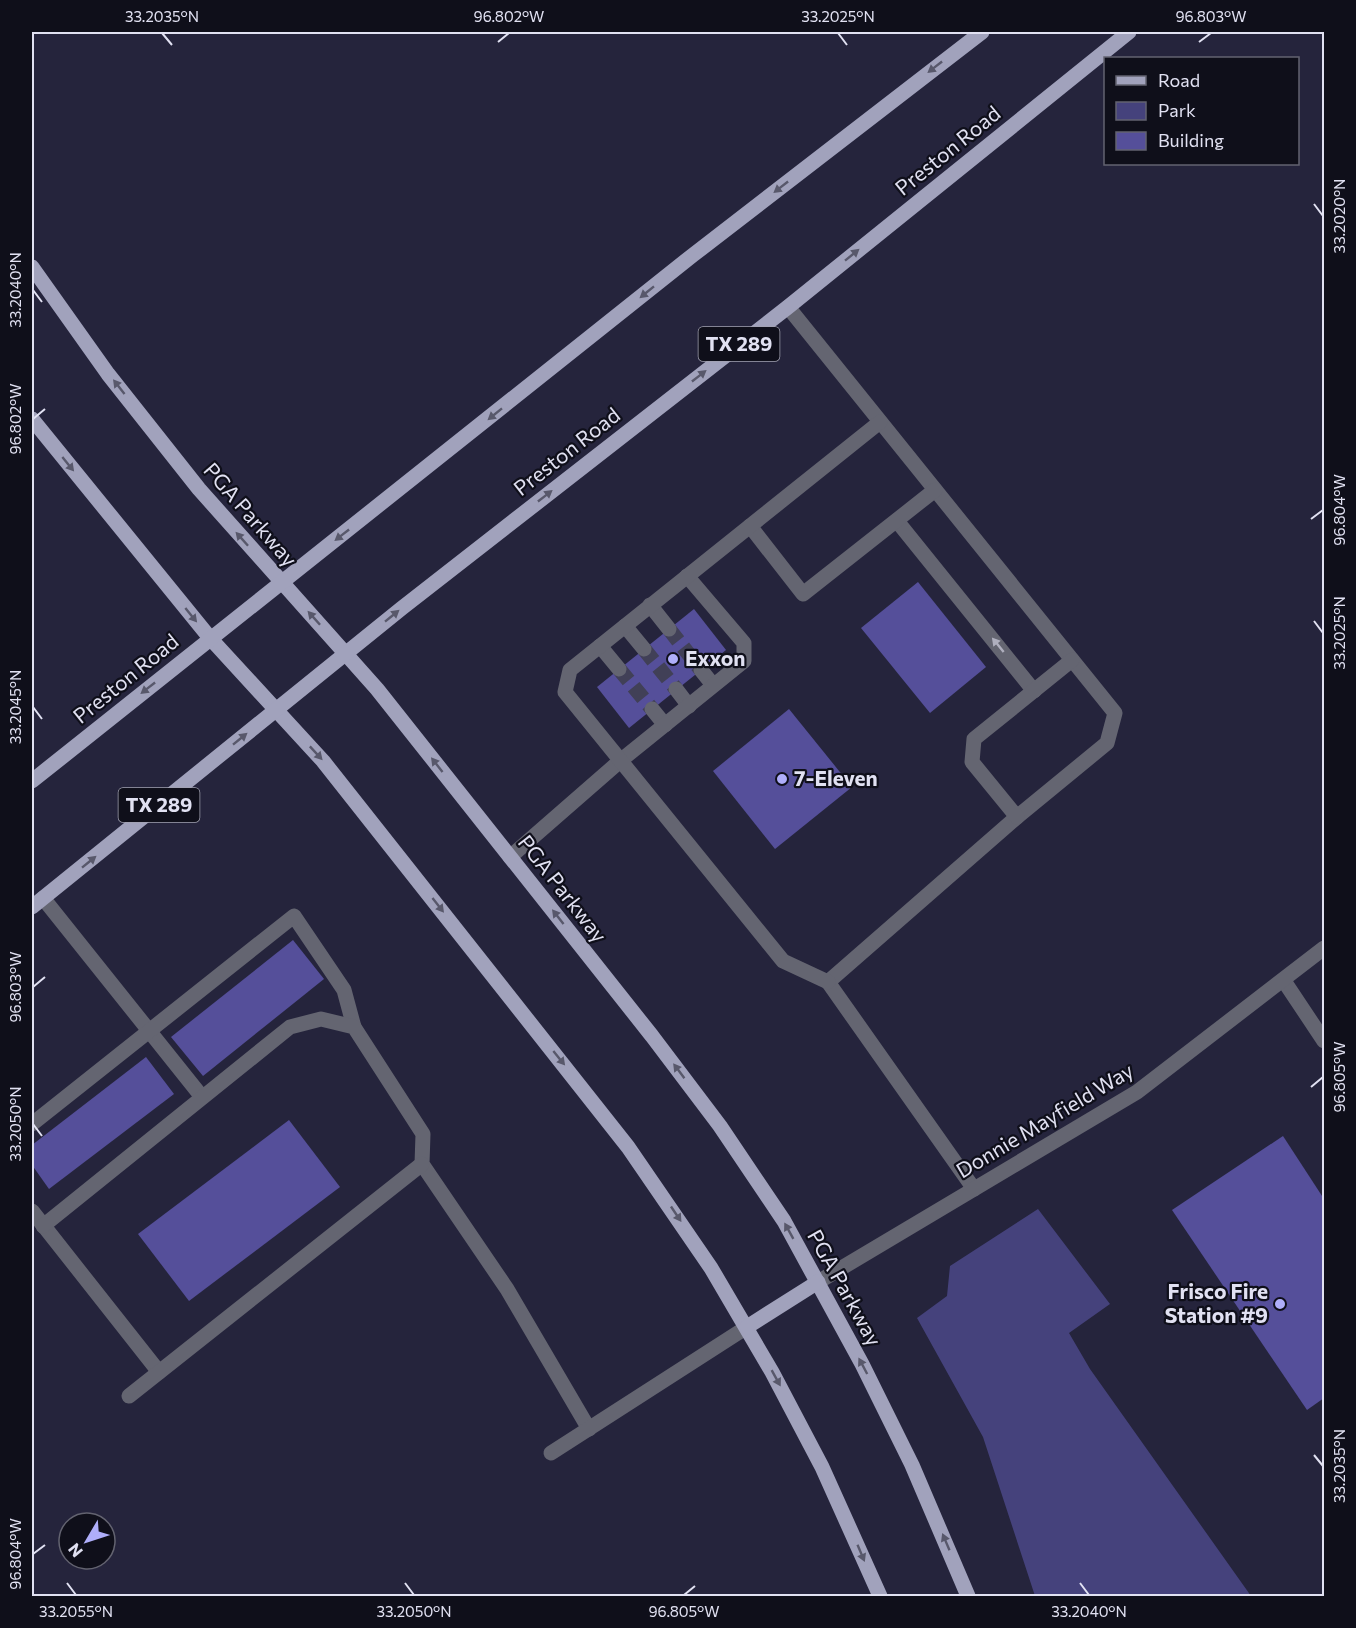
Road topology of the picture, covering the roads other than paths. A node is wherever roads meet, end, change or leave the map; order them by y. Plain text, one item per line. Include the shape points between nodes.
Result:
1 (982, 32) edge
2 (1129, 32) edge
3 (32, 267) edge
4 (788, 307) junction
5 (32, 419) edge
6 (880, 422) junction
7 (935, 490) junction
8 (897, 520) junction
9 (750, 526) junction
10 (687, 576) junction
11 (281, 582) junction
12 (650, 606) junction
13 (625, 626) junction
14 (669, 629) tunnel mouth
15 (210, 638) junction
16 (600, 646) junction
17 (644, 649) tunnel mouth
18 (346, 653) junction
19 (1072, 660) junction
20 (619, 669) tunnel mouth
21 (701, 670) tunnel mouth
22 (713, 685) junction
23 (676, 689) tunnel mouth
24 (1034, 691) junction
25 (689, 705) junction
26 (652, 709) tunnel mouth
27 (275, 711) junction
28 (665, 725) junction
29 (620, 761) junction
30 (32, 781) edge
31 (1017, 817) junction
32 (510, 857) junction
33 (37, 903) edge
34 (1324, 948) edge
35 (1284, 981) junction
36 (828, 982) junction
37 (354, 1027) junction
38 (150, 1031) junction
39 (1324, 1041) edge
40 (202, 1097) junction
41 (32, 1124) edge
42 (422, 1164) junction
43 (974, 1189) junction
44 (32, 1211) edge
45 (43, 1226) junction
46 (818, 1282) junction
47 (747, 1327) junction
48 (159, 1372) junction
49 (129, 1396) dead end
50 (589, 1429) junction
51 (551, 1453) dead end
52 (880, 1596) edge
53 (968, 1596) edge

1 -> 11 main road, Preston Road
4 -> 2 main road, Preston Road / TX 289
11 -> 3 main road, PGA Parkway via 199,489 108,374
4 - 6 street
18 -> 4 main road, Preston Road / TX 289
5 -> 15 main road
6 - 7 street
6 - 9 street
7 - 8 street
7 - 19 street
8 - 9 street via 803,594
24 -> 8 street
9 - 10 street
10 - 12 street
10 - 22 street via 744,643 744,661
11 - 15 main road, Preston Road
18 -> 11 main road, PGA Parkway
12 - 13 street
12 - 14 street
13 - 16 street
13 - 17 street
15 - 27 main road
15 -> 30 main road, Preston Road
16 - 20 street
16 - 29 street via 570,670 565,692
18 - 27 main road, Preston Road / TX 289
32 -> 18 main road, PGA Parkway
19 - 24 street
19 - 31 street via 1115,713 1107,743
21 - 22 street
22 - 25 street
23 - 25 street
24 - 31 street via 974,739 972,762
25 - 28 street
26 - 28 street
33 -> 27 main road, Preston Road / TX 289
27 -> 47 main road via 323,761 599,1109 670,1205
28 - 29 street
29 - 32 street
29 - 36 street via 783,961
31 - 36 street
46 -> 32 main road, PGA Parkway via 784,1221 698,1095
33 - 38 street
34 - 35 street, Donnie Mayfield Way
35 - 39 street
35 - 43 street, Donnie Mayfield Way via 1137,1092
36 - 43 street
37 - 38 street via 344,990 294,916
37 - 40 street via 321,1019 290,1026
37 - 42 street via 423,1134
38 - 40 street
38 - 41 street
40 - 45 street
42 - 48 street
42 - 50 street via 507,1289
43 - 46 street, Donnie Mayfield Way
44 - 45 street
45 - 48 street
46 - 47 main road
53 -> 46 main road, PGA Parkway via 912,1465
47 - 50 street
47 -> 52 main road via 822,1467
48 - 49 street
50 - 51 street

